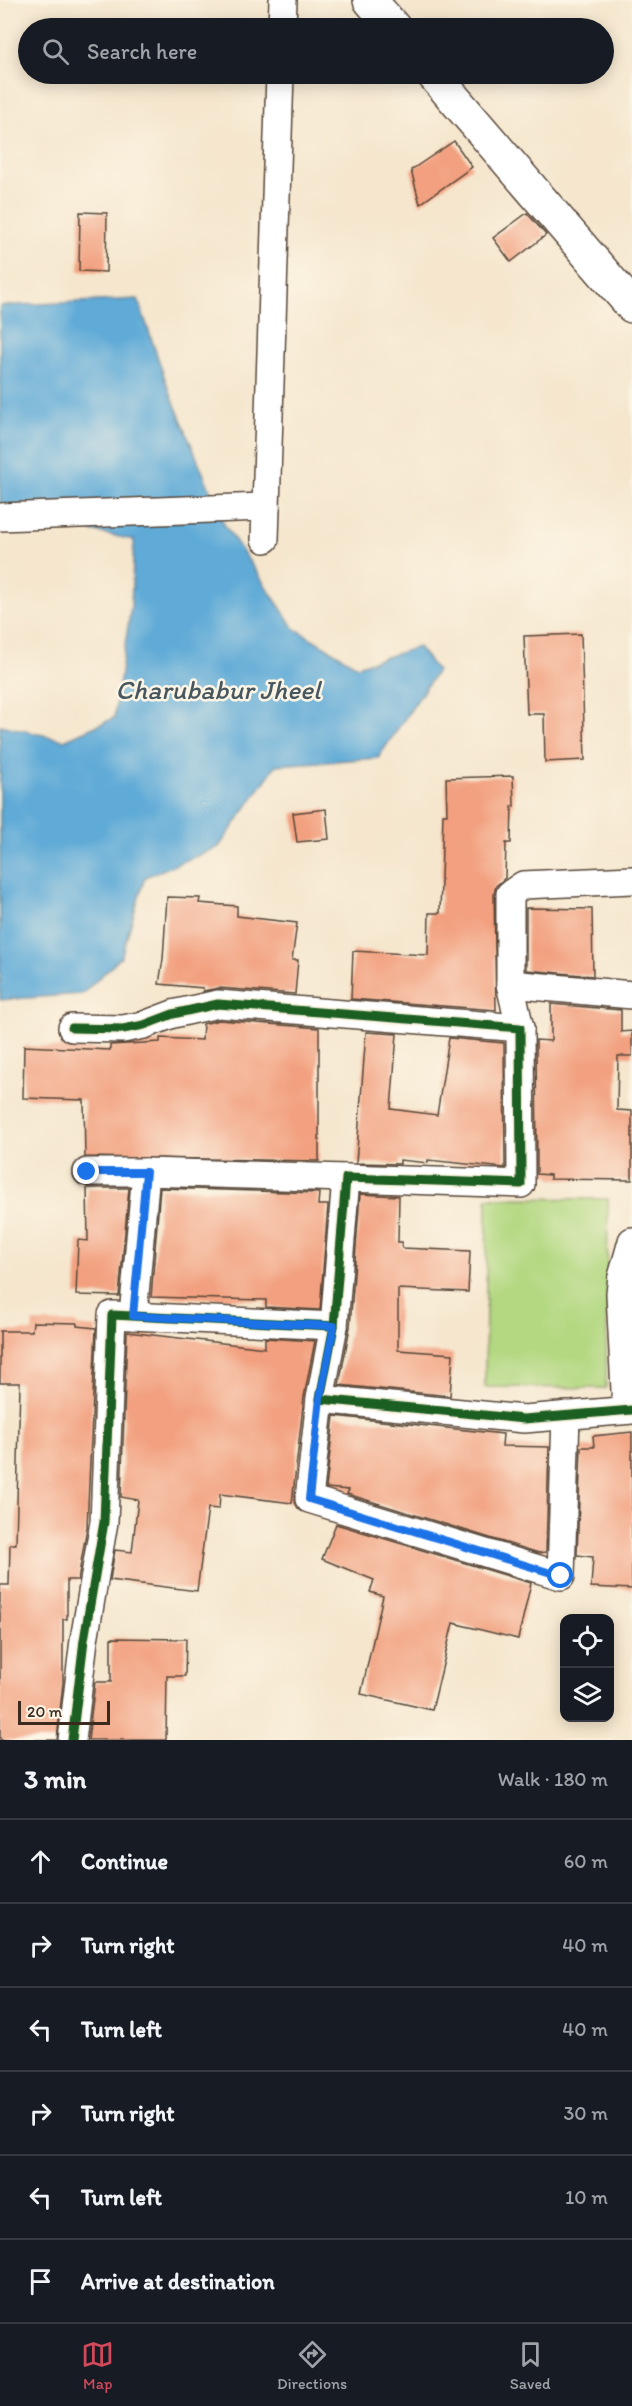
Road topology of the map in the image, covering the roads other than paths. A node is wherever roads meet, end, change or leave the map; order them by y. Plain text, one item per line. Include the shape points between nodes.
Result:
1 (283, 0) edge
2 (282, 18) edge
3 (280, 84) edge
4 (442, 84) edge
5 (632, 306) edge
6 (266, 507) junction
7 (0, 518) edge
8 (265, 539) dead end
9 (632, 880) edge
10 (510, 984) junction
11 (632, 995) edge
12 (72, 1028) dead end
13 (520, 1028) junction
14 (87, 1172) dead end
15 (146, 1172) junction
16 (346, 1178) junction
17 (632, 1240) edge
18 (627, 1274) edge
19 (133, 1316) junction
20 (334, 1326) junction
21 (320, 1398) junction
22 (629, 1410) edge
23 (566, 1415) junction
24 (72, 1740) edge

1 - 2 street
3 - 6 street
4 - 5 street
6 - 7 street
6 - 8 street
9 - 10 street via 523,885 510,894
10 - 11 street
10 - 13 street
12 - 13 street via 123,1029 218,1004
13 - 16 street via 521,1184
14 - 15 street
15 - 16 street
15 - 19 street
16 - 20 street
17 - 18 street
18 - 22 street via 620,1314
19 - 20 street
19 - 24 street via 112,1315 104,1522
20 - 21 street
21 - 23 street via 524,1419
21 - 23 street via 309,1499 561,1576
22 - 23 street

